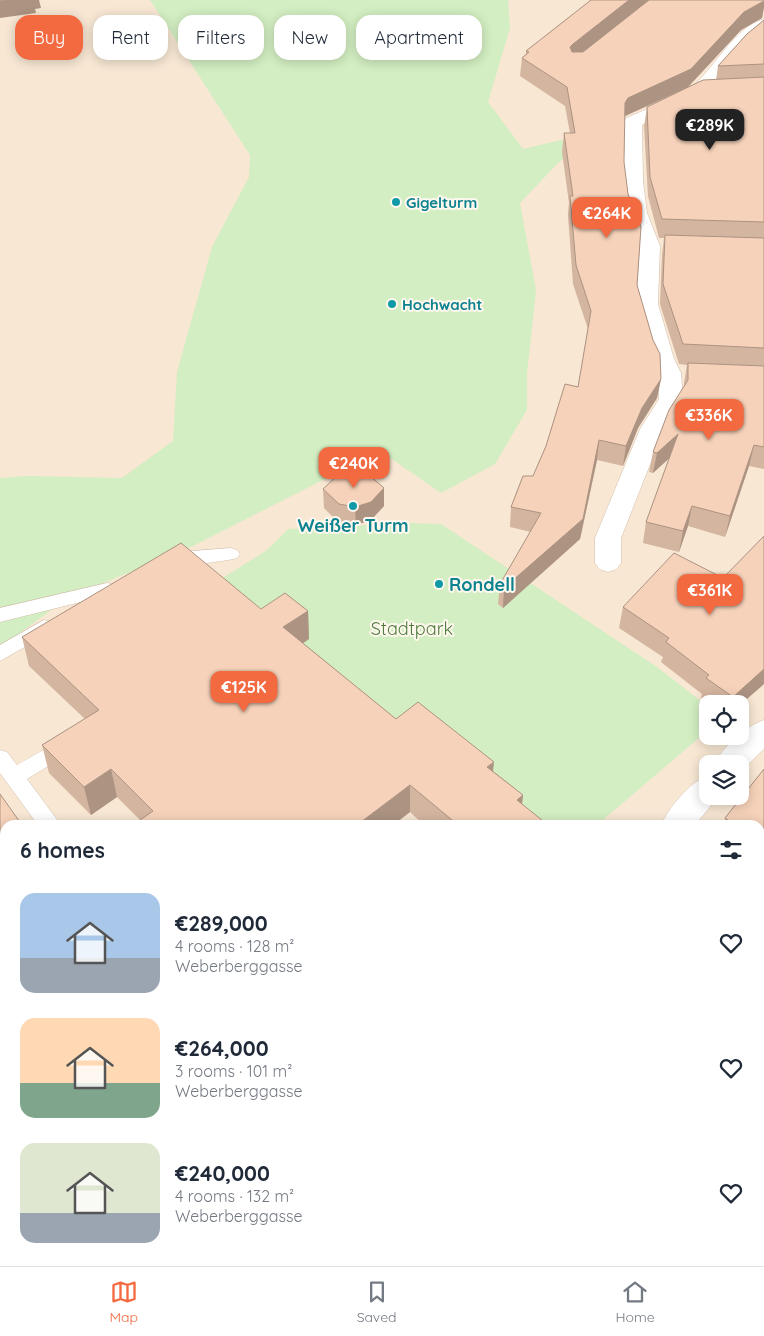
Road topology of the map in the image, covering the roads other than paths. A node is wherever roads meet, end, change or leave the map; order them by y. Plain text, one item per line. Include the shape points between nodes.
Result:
1 (764, 24) edge
2 (725, 90) edge
3 (696, 92) junction
4 (231, 554) dead end
5 (608, 563) dead end
6 (153, 569) edge
7 (125, 581) edge
8 (107, 589) junction
9 (0, 615) edge
10 (0, 654) edge
11 (764, 731) edge
12 (82, 735) edge
13 (739, 755) edge
14 (0, 758) edge
15 (14, 777) junction
16 (699, 798) edge
17 (46, 820) edge
18 (680, 820) edge

1 - 3 street via 736,47
2 - 3 street
3 - 5 street via 632,122 637,213 660,246 647,304 663,359 680,374 671,399 652,429 608,538
4 - 6 lane via 180,558
7 - 8 lane
8 - 9 lane
8 - 10 lane
11 - 13 street
12 - 15 lane
14 - 15 lane
15 - 17 lane
16 - 18 street

